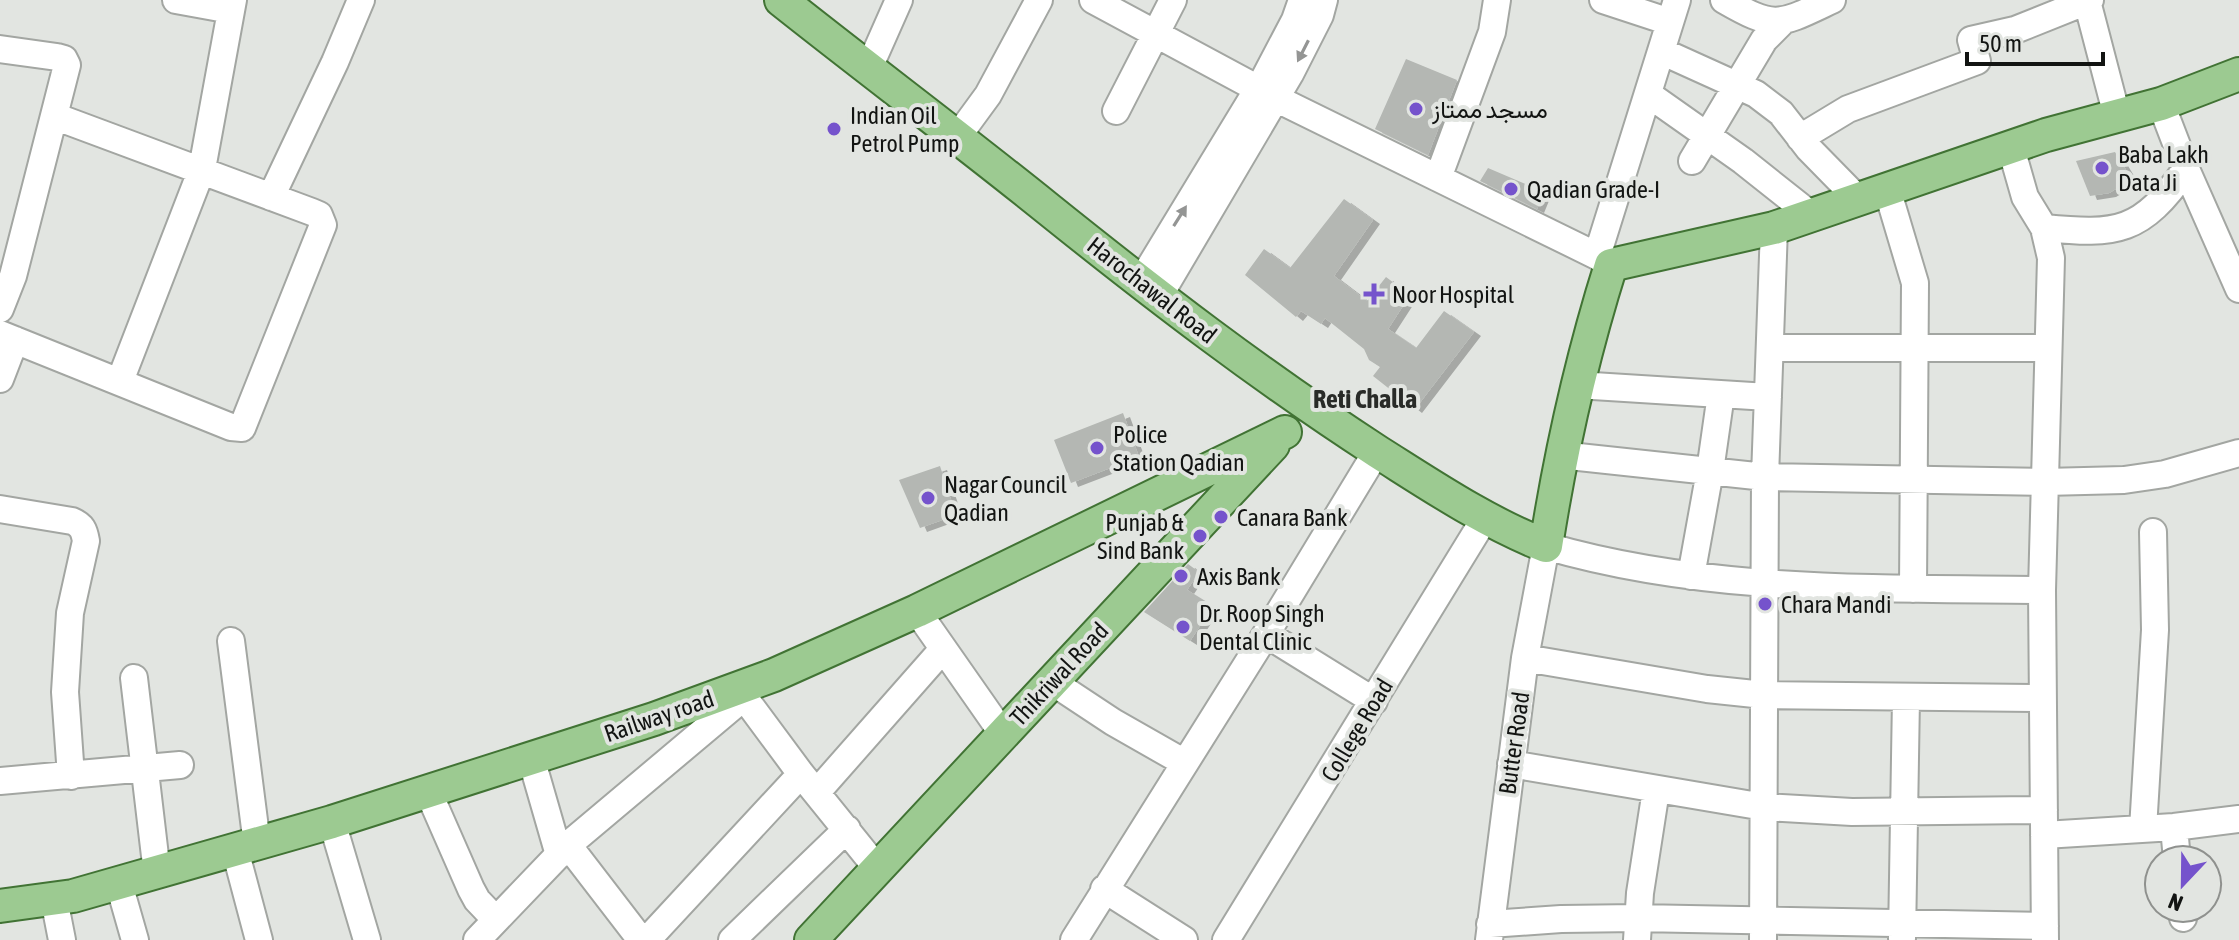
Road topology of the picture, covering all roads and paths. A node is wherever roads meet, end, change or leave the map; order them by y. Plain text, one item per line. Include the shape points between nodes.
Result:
1 (176, 0) edge
2 (361, 0) edge
3 (781, 0) edge
4 (899, 0) edge
5 (1039, 0) edge
6 (1093, 0) edge
7 (1173, 0) edge
8 (1302, 0) edge
9 (1324, 0) edge
10 (1497, 0) edge
11 (1603, 0) edge
12 (1724, 0) edge
13 (1832, 0) edge
14 (2089, 1) edge
15 (232, 5) edge
16 (1674, 11) edge
17 (1781, 23) junction
18 (1156, 34) junction
19 (0, 49) edge
20 (1661, 51) junction
21 (868, 70) junction
22 (2239, 74) edge
23 (1736, 85) junction
24 (1267, 94) junction
25 (1648, 94) junction
26 (2161, 104) junction
27 (1116, 111) dead end
28 (54, 116) junction
29 (2117, 116) junction
30 (1706, 135) junction
31 (958, 136) junction
32 (1800, 138) junction
33 (2011, 148) junction
34 (1692, 161) dead end
35 (202, 169) junction
36 (2186, 169) junction
37 (1438, 178) junction
38 (1872, 194) junction
39 (271, 197) junction
40 (1811, 215) junction
41 (1774, 228) junction
42 (2044, 228) junction
43 (1604, 260) junction
44 (2239, 289) edge
45 (1149, 290) junction
46 (0, 309) edge
47 (7, 337) edge
48 (1770, 348) junction
49 (2048, 348) junction
50 (1915, 349) junction
51 (0, 379) edge
52 (120, 381) junction
53 (1577, 385) junction
54 (1721, 394) junction
55 (1768, 397) junction
56 (1304, 405) junction
57 (1285, 432) junction
58 (1377, 451) junction
59 (2239, 453) edge
60 (1560, 455) junction
61 (1710, 471) junction
62 (1765, 477) junction
63 (1912, 479) junction
64 (2045, 482) junction
65 (0, 509) edge
66 (1485, 518) junction
67 (2153, 532) dead end
68 (1546, 546) junction
69 (1691, 576) junction
70 (1765, 584) junction
71 (1913, 589) junction
72 (2042, 590) junction
73 (917, 611) junction
74 (1266, 634) junction
75 (231, 641) dead end
76 (943, 649) junction
77 (1525, 658) junction
78 (134, 678) dead end
79 (1051, 681) junction
80 (741, 693) junction
81 (1764, 695) junction
82 (1906, 698) junction
83 (2042, 698) junction
84 (1374, 701) junction
85 (1003, 734) junction
86 (531, 758) junction
87 (1185, 763) junction
88 (1511, 764) junction
89 (180, 765) dead end
90 (144, 769) junction
91 (71, 776) junction
92 (0, 781) edge
93 (809, 783) junction
94 (1656, 790) junction
95 (428, 791) junction
96 (1764, 807) junction
97 (1904, 812) junction
98 (2239, 819) edge
99 (332, 822) junction
100 (2044, 823) junction
101 (2174, 827) junction
102 (847, 829) junction
103 (2143, 829) junction
104 (2176, 844) edge
105 (246, 847) junction
106 (563, 850) junction
107 (877, 868) junction
108 (157, 873) junction
109 (119, 884) junction
110 (1104, 889) junction
111 (54, 899) junction
112 (0, 906) edge
113 (496, 920) junction
114 (1637, 929) edge
115 (1763, 930) edge
116 (1489, 932) edge
117 (1902, 932) edge
118 (2045, 933) edge
119 (633, 936) edge
120 (62, 940) edge
121 (135, 940) edge
122 (259, 940) edge
123 (367, 940) edge
124 (477, 940) edge
125 (732, 940) edge
126 (811, 940) edge
127 (1074, 940) edge
128 (1184, 940) edge
129 (1226, 940) edge

1 - 15 street
2 - 39 street
3 - 21 main road, Harochawal Road
4 - 21 street
5 - 31 street via 988,95
6 - 18 street
7 - 18 street
8 - 24 street
9 -> 24 street via 1315,26
10 - 37 street via 1492,32
11 - 16 street
12 - 17 street via 1762,20
13 - 17 street
14 - 29 street
14 - 32 street via 2015,30 1971,40 1977,61 1848,109
15 - 35 street
16 - 20 street
17 - 23 street
18 - 24 street
18 - 27 street
19 - 28 street via 64,59 66,71
20 - 23 street
20 - 25 street
21 - 31 main road, Harochawal Road
22 - 26 main road
23 - 30 street
23 - 32 street via 1781,113
24 - 37 street
24 - 45 street
25 - 30 street
25 - 43 street
26 - 29 main road
26 - 36 street
28 - 35 street
28 - 46 street
29 - 33 main road
30 - 34 street
30 - 40 street
31 - 45 main road, Harochawal Road
32 - 38 street
33 - 38 main road
33 - 42 street via 2025,197
35 - 39 street
35 - 52 street
36 - 42 street via 2155,207 2130,225 2100,232
36 - 44 street
37 - 43 street
38 - 40 main road
38 - 50 street via 1915,283
39 - 52 street via 319,215 323,225 242,428
40 - 41 main road
41 - 43 main road
41 - 48 street
42 - 49 street via 2051,258
43 - 53 main road
45 - 56 main road, Harochawal Road
47 - 51 street
47 - 52 street
48 - 50 street
48 - 55 street
49 - 50 street
49 - 64 street
50 - 63 street
53 - 54 street
53 - 60 main road
54 - 55 street
54 - 61 street
55 - 62 street
56 - 57 main road, Thikriwal Road
56 - 58 main road, Harochawal Road
57 - 73 main road, Railway road
57 - 79 main road, Thikriwal Road
58 - 66 main road, Harochawal Road
58 - 74 street
59 - 64 street via 2165,474
60 - 61 street
60 - 68 main road
61 - 62 street
61 - 69 street
62 - 63 street
62 - 70 street
63 - 64 street
63 - 71 street
64 - 72 street
65 - 91 street via 72,521 84,530 66,677
66 - 68 main road, Harochawal Road
66 - 84 street, College Road
67 - 103 street via 2155,630
68 - 69 street
68 - 77 street, Butter Road
69 - 70 street
70 - 71 street
70 - 81 street
71 - 72 street
72 - 83 street
73 - 76 street
73 - 80 main road, Railway road
74 - 84 street
74 - 87 street
75 - 105 street
76 - 85 street
76 - 93 street
77 - 81 street
77 - 88 street, Butter Road
78 - 90 street
79 - 85 main road, Thikriwal Road
79 - 87 street
80 - 86 main road, Railway road
80 - 93 street
80 - 106 street
81 - 82 street
81 - 96 street
82 - 83 street
82 - 97 street
83 - 100 street
84 - 129 street, College Road
85 - 107 main road, Thikriwal Road
86 - 95 main road, Railway road
86 - 106 street
87 - 110 street
88 - 94 street
88 - 116 street, Butter Road
89 - 90 street
90 - 91 street
90 - 108 street
91 - 92 street
93 - 102 street
93 - 119 street
94 - 96 street
94 - 114 street
95 - 99 main road, Railway road
95 - 113 street via 471,889
96 - 97 street
96 - 115 street
97 - 100 street
97 - 117 street
98 - 101 street
99 - 105 main road, Railway road
99 - 123 street
100 - 103 street
100 - 118 street
101 - 103 street
101 - 104 street
102 - 107 street
102 - 125 street
105 - 108 main road, Railway road
105 - 122 street
106 - 113 street
106 - 119 street
107 - 126 main road, Thikriwal Road
108 - 109 main road, Railway road
109 - 111 main road, Railway road
109 - 121 street
110 - 127 street
110 - 128 street
111 - 112 main road, Railway road
111 - 120 street
113 - 124 street
114 - 115 street
114 - 116 street via 1561,919
115 - 117 street
117 - 118 street

